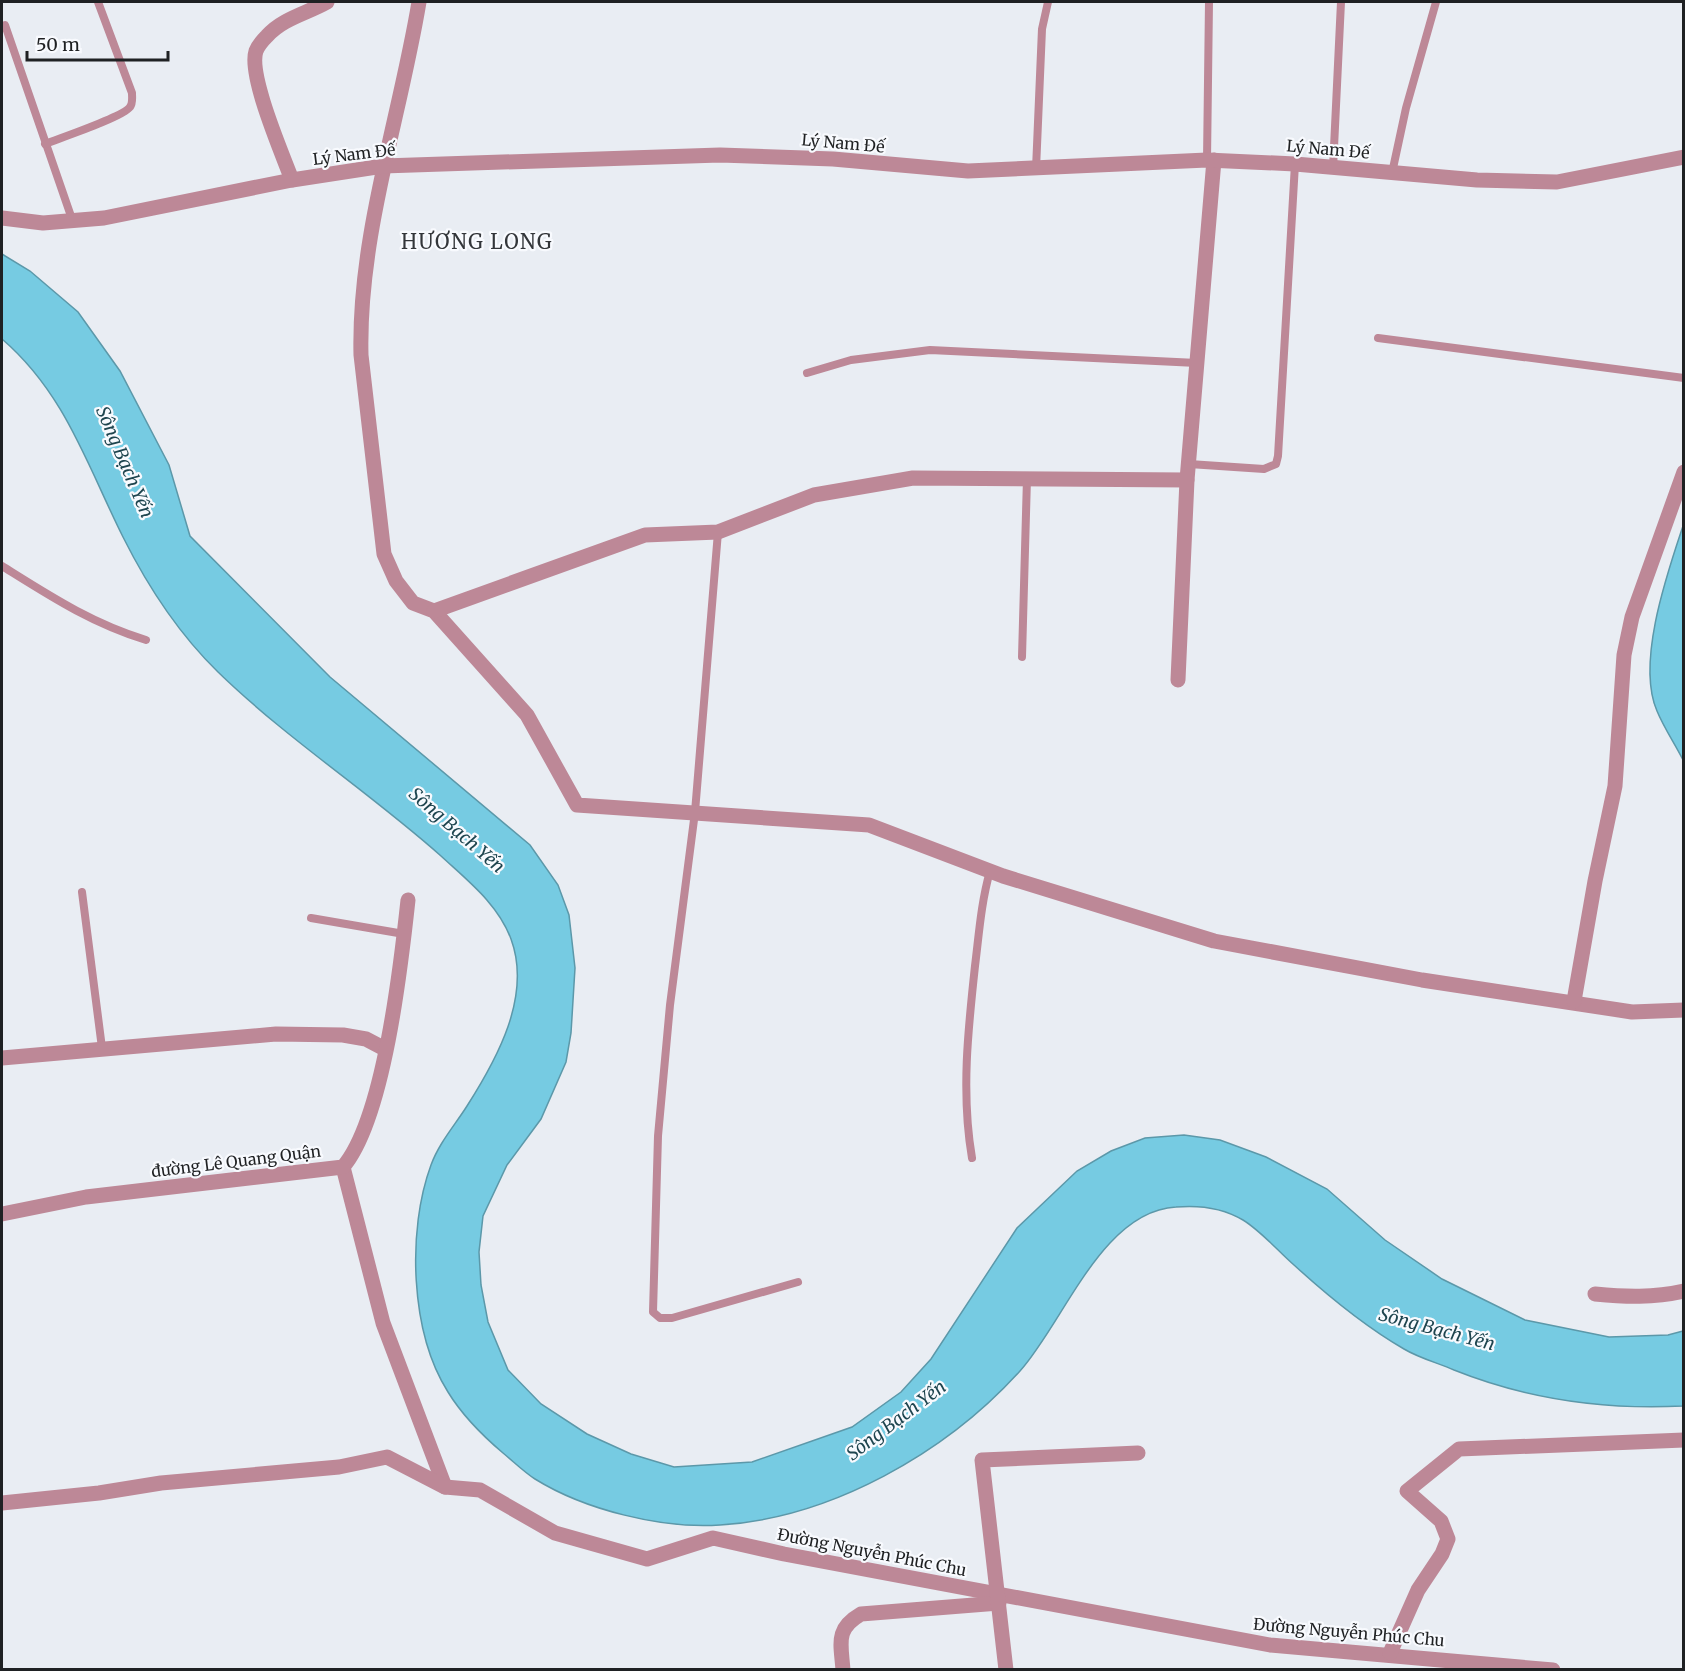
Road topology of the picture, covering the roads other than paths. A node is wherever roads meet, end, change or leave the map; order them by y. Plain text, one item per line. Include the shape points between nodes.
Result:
1 (98, 2) edge
2 (327, 2) edge
3 (419, 2) edge
4 (1048, 2) edge
5 (1209, 2) edge
6 (1341, 2) edge
7 (1436, 2) edge
8 (4, 25) dead end
9 (45, 144) junction
10 (1683, 157) edge
11 (1210, 160) junction
12 (1295, 164) junction
13 (383, 166) junction
14 (1333, 168) junction
15 (1036, 169) junction
16 (1392, 173) junction
17 (292, 180) junction
18 (2, 218) edge
19 (73, 222) junction
20 (1378, 338) dead end
21 (1197, 363) junction
22 (807, 373) dead end
23 (1683, 378) edge
24 (1188, 472) junction
25 (1683, 472) edge
26 (1027, 478) junction
27 (718, 532) junction
28 (2, 566) edge
29 (434, 611) junction
30 (146, 640) dead end
31 (1022, 657) dead end
32 (1178, 680) dead end
33 (694, 812) junction
34 (990, 871) junction
35 (82, 892) dead end
36 (408, 900) dead end
37 (310, 918) dead end
38 (404, 934) junction
39 (1574, 1001) junction
40 (1683, 1010) edge
41 (102, 1048) junction
42 (386, 1049) junction
43 (2, 1058) edge
44 (972, 1158) dead end
45 (343, 1167) junction
46 (2, 1214) edge
47 (798, 1282) dead end
48 (1683, 1291) edge
49 (1595, 1294) dead end
50 (1683, 1440) edge
51 (1138, 1453) dead end
52 (445, 1487) junction
53 (2, 1503) edge
54 (998, 1599) junction
55 (1390, 1653) junction
56 (843, 1670) edge
57 (1006, 1670) edge
58 (1553, 1670) edge

1 - 9 lane via 132,93 132,103 115,116
2 - 17 street via 268,34 256,51 260,92
3 - 13 street
4 - 15 lane via 1042,29
5 - 11 lane
6 - 14 lane
7 - 16 lane
8 - 9 lane
9 - 19 lane
10 - 16 street, Lý Nam Đế via 1557,182
11 - 12 street, Lý Nam Đế
11 - 15 street, Lý Nam Đế
11 - 21 street
12 - 14 street, Lý Nam Đế
12 - 24 lane via 1276,464 1264,469
13 - 15 street, Lý Nam Đế via 720,155 833,159 968,171
13 - 17 street, Lý Nam Đế
13 - 29 street via 361,345 375,483 388,566 413,603
14 - 16 street, Lý Nam Đế
17 - 19 street, Lý Nam Đế
18 - 19 street, Lý Nam Đế
20 - 23 lane
21 - 22 lane via 930,350 851,360
21 - 24 street
24 - 26 street
24 - 32 street
25 - 39 street via 1632,617 1624,655 1616,786
26 - 27 street via 913,478 814,495
26 - 31 lane
27 - 29 street via 645,535
27 - 33 lane
28 - 30 lane via 74,612
29 - 33 street via 527,715 577,805
33 - 34 street via 869,825
33 - 47 lane via 658,1136 653,1312 660,1318 672,1318
34 - 39 street via 1214,941 1422,981
34 - 44 lane via 980,917 967,1052 966,1095
35 - 41 lane
36 - 38 street, đường Lê Quang Quận
37 - 38 lane
38 - 42 street, đường Lê Quang Quận
39 - 40 street via 1632,1012
41 - 42 street via 276,1034 343,1035 366,1039
41 - 43 street
42 - 45 street, đường Lê Quang Quận via 367,1122 355,1152
45 - 46 street, đường Lê Quang Quận via 86,1197
45 - 52 street via 383,1323
48 - 49 street via 1629,1298
50 - 55 street via 1459,1449 1407,1491 1441,1521 1448,1539 1414,1598
51 - 54 street via 982,1460
52 - 53 street, Đường Nguyễn Phúc Chu via 387,1457 339,1467
52 - 54 street, Đường Nguyễn Phúc Chu via 480,1490 555,1533 647,1560 713,1538
54 - 55 street, Đường Nguyễn Phúc Chu via 1269,1645
54 - 56 street via 861,1614 847,1622 842,1632
54 - 57 street
55 - 58 street, Đường Nguyễn Phúc Chu

